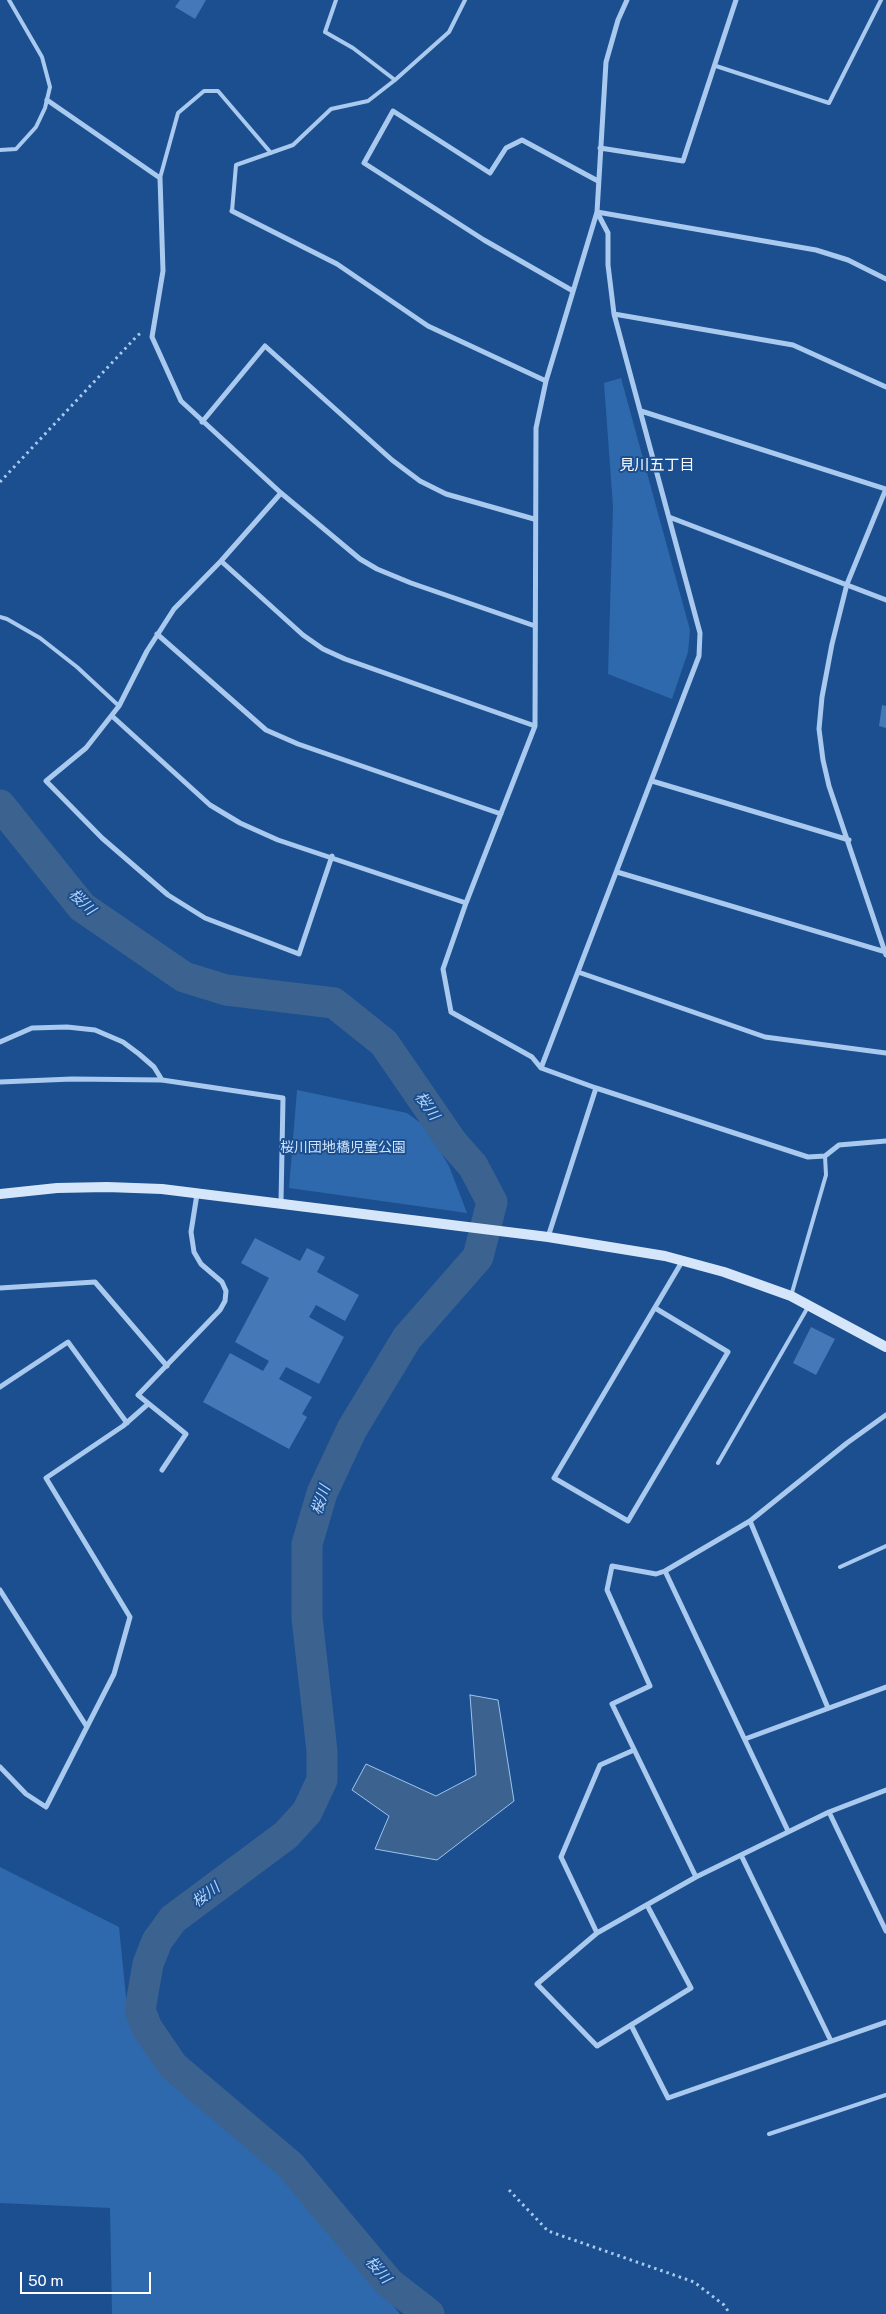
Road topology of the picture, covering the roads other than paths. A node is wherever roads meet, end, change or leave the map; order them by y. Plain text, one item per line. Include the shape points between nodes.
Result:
1 (9, 0) edge
2 (336, 0) edge
3 (465, 0) edge
4 (627, 0) edge
5 (736, 0) edge
6 (880, 0) edge
7 (716, 66) junction
8 (395, 80) junction
9 (47, 100) junction
10 (600, 148) junction
11 (0, 150) edge
12 (271, 153) junction
13 (160, 178) junction
14 (598, 181) junction
15 (232, 211) joint
16 (597, 212) junction
17 (886, 279) edge
18 (573, 291) junction
19 (614, 314) junction
20 (546, 381) junction
21 (886, 387) edge
22 (641, 411) junction
23 (202, 422) junction
24 (886, 489) edge
25 (281, 493) junction
26 (669, 517) junction
27 (534, 519) junction
28 (221, 561) junction
29 (847, 584) junction
30 (886, 600) edge
31 (0, 617) edge
32 (535, 626) junction
33 (157, 634) junction
34 (119, 706) junction
35 (112, 716) junction
36 (535, 726) junction
37 (652, 780) junction
38 (501, 814) junction
39 (849, 840) junction
40 (332, 856) junction
41 (617, 872) junction
42 (466, 903) junction
43 (886, 953) edge
44 (578, 972) junction
45 (0, 1042) edge
46 (886, 1053) edge
47 (541, 1068) junction
48 (162, 1080) junction
49 (0, 1082) edge
50 (596, 1088) junction
51 (886, 1141) edge
52 (825, 1156) junction
53 (0, 1194) edge
54 (197, 1194) junction
55 (281, 1202) junction
56 (548, 1237) junction
57 (683, 1260) junction
58 (0, 1288) edge
59 (791, 1296) junction
60 (809, 1305) junction
61 (655, 1308) junction
62 (886, 1347) edge
63 (167, 1366) junction
64 (0, 1387) edge
65 (148, 1404) junction
66 (886, 1415) edge
67 (127, 1423) junction
68 (718, 1463) dead end
69 (162, 1470) dead end
70 (750, 1521) junction
71 (886, 1546) edge
72 (840, 1567) dead end
73 (665, 1571) junction
74 (0, 1590) edge
75 (886, 1687) edge
76 (828, 1708) junction
77 (87, 1727) junction
78 (745, 1739) junction
79 (634, 1750) junction
80 (0, 1767) edge
81 (886, 1790) edge
82 (829, 1812) junction
83 (788, 1831) junction
84 (741, 1854) junction
85 (696, 1877) junction
86 (647, 1905) junction
87 (886, 1931) edge
88 (597, 1933) junction
89 (886, 2022) edge
90 (631, 2024) junction
91 (831, 2041) junction
92 (886, 2095) edge
93 (769, 2134) dead end

1 - 9 lane via 42,57 50,86
2 - 8 lane via 325,32 353,48
3 - 8 lane via 449,32
4 - 10 street via 606,62
5 - 7 street
6 - 7 lane via 829,103
7 - 10 street via 684,161
8 - 12 lane via 368,101 331,109 293,145
9 - 11 lane via 36,127 16,149
9 - 13 street
10 - 14 street
12 - 13 lane via 218,91 204,91 178,113
12 - 15 lane via 236,165
13 - 23 street via 163,271 152,337 181,401
14 - 16 street
14 - 18 street via 522,140 506,148 490,173 392,111 364,163 484,240
15 - 20 street via 337,264 428,326
16 - 17 street via 816,250 848,260
16 - 18 street
16 - 19 street via 608,233
18 - 20 street
19 - 21 street via 793,345
19 - 22 street
20 - 27 street via 536,428
22 - 24 street
22 - 26 street
23 - 25 street
23 - 27 street via 265,346 392,460 420,481 446,494
24 - 29 street
25 - 28 street
25 - 32 street via 360,559 377,569
26 - 29 street
26 - 37 street via 700,634 699,656
27 - 32 street
28 - 33 street via 174,609
28 - 36 street via 302,635 323,649
29 - 30 street
29 - 39 street via 832,644 819,729 829,786
31 - 34 lane via 40,638
32 - 36 street
33 - 34 street
33 - 38 street via 266,730
34 - 35 street
35 - 40 street via 210,805 278,840
35 - 40 street via 86,748 46,781 102,838 168,895 205,918 299,954
36 - 38 street
37 - 39 street
37 - 41 street
38 - 42 street
39 - 43 street
40 - 42 street
41 - 43 street
41 - 44 street
42 - 47 street via 443,968 451,1012 532,1057
44 - 46 street via 765,1038
44 - 47 street
45 - 48 street via 32,1028 95,1030 123,1042 140,1054
47 - 50 street
48 - 49 street
48 - 55 street via 282,1098
50 - 52 street via 808,1157
50 - 56 street
51 - 52 street via 839,1145
52 - 59 lane via 826,1175
53 - 54 street via 107,1187
54 - 55 street
54 - 63 street via 191,1232 194,1252 201,1264 222,1282 226,1291 225,1301
55 - 56 street
56 - 57 street
57 - 59 street
57 - 61 street
58 - 63 street via 95,1282
59 - 60 street
60 - 62 street
60 - 68 lane
61 - 61 street via 554,1478 628,1521 728,1352
63 - 65 street via 138,1395
64 - 67 street via 68,1342
65 - 67 street
65 - 69 street via 186,1434
66 - 70 street via 847,1442
67 - 77 street via 46,1478 130,1617 114,1674
70 - 73 street
70 - 76 street
71 - 72 lane
73 - 78 street
73 - 79 street via 656,1574 612,1566 606,1590 650,1686 612,1704
74 - 77 street
75 - 76 street
76 - 78 street
77 - 80 street via 46,1807 26,1794
78 - 83 street
79 - 85 street
79 - 88 street via 600,1765 561,1857
81 - 82 street
82 - 83 street
82 - 87 street
83 - 84 street
84 - 85 street
84 - 91 street
85 - 86 street
86 - 88 street
86 - 90 street via 691,1988
88 - 90 street via 537,1984 597,2046
89 - 91 street
90 - 91 street via 668,2098
92 - 93 lane

